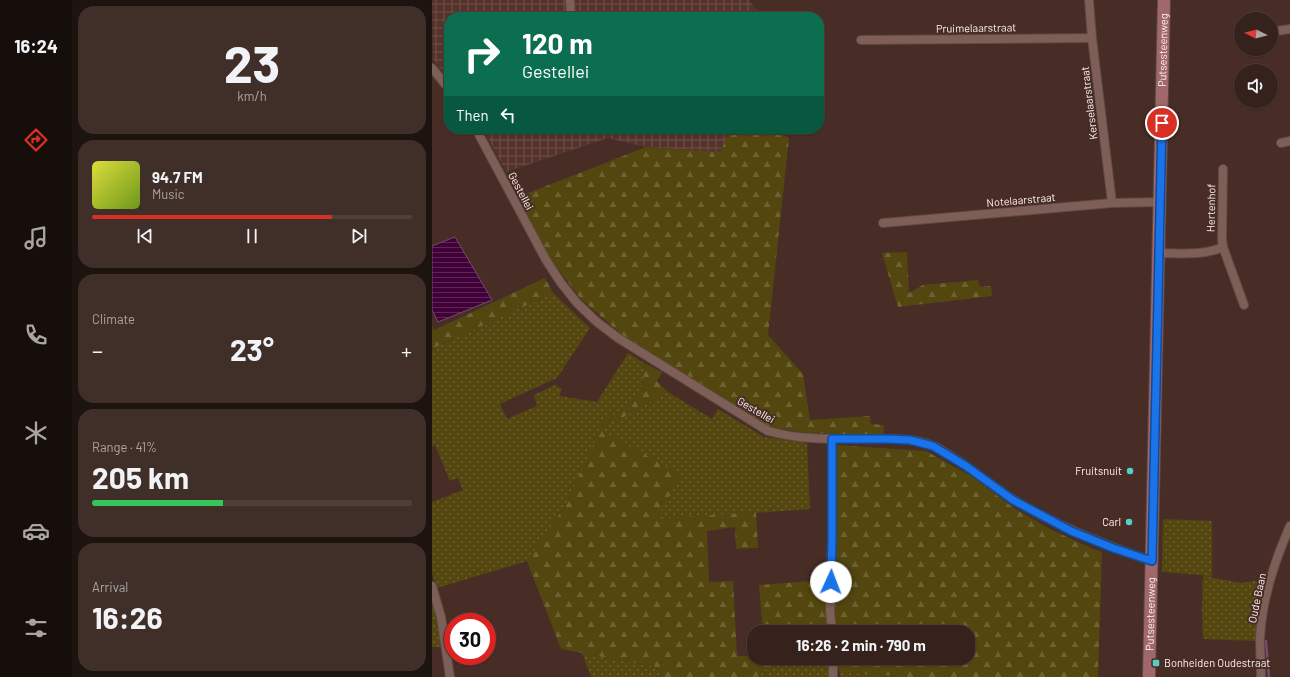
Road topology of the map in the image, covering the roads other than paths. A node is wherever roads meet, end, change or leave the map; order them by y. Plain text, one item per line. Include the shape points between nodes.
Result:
1 (570, 0) edge
2 (1089, 0) edge
3 (1164, 0) edge
4 (571, 12) edge
5 (1290, 29) edge
6 (1278, 31) edge
7 (1092, 38) junction
8 (861, 40) dead end
9 (432, 68) edge
10 (444, 83) edge
11 (479, 134) edge
12 (1290, 141) edge
13 (1281, 143) dead end
14 (1223, 169) dead end
15 (1161, 202) junction
16 (1112, 203) junction
17 (883, 223) dead end
18 (1223, 248) junction
19 (1159, 253) junction
20 (1244, 305) dead end
21 (832, 439) junction
22 (1290, 526) edge
23 (1152, 561) junction
24 (432, 586) edge
25 (831, 625) edge
26 (833, 665) edge
27 (450, 677) edge
28 (833, 677) edge
29 (1150, 677) edge
30 (1262, 677) edge

1 - 4 street
2 - 7 street, Kerselaarstraat
3 - 15 main road, Putsesteenweg
5 - 6 street
7 - 8 street, Pruimelaarstraat
7 - 16 street, Kerselaarstraat
9 - 10 street
11 - 21 street, Gestellei via 546,260 577,303 597,322 618,338 768,431 795,437
12 - 13 street
14 - 18 street, Hertenhof
15 - 16 street, Notelaarstraat
15 - 19 main road, Putsesteenweg
16 - 17 street, Notelaarstraat
18 - 19 street, Hertenhof via 1214,252
18 - 20 street, Hertenhof
19 - 23 main road, Putsesteenweg
21 - 23 street, Gestellei via 910,440 933,446 1013,500 1071,531
21 - 25 street
22 - 30 street, Oude Baan via 1264,606 1260,636
23 - 29 main road, Putsesteenweg
24 - 27 street via 441,617
26 - 28 street

